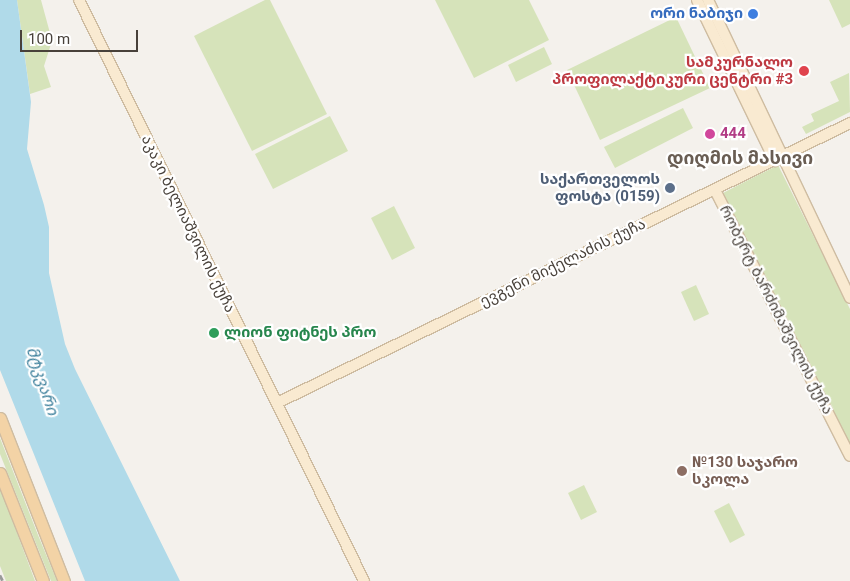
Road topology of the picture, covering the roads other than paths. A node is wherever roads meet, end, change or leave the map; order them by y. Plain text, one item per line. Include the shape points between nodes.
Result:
1 (80, 0) edge
2 (697, 0) edge
3 (708, 0) edge
4 (728, 39) junction
5 (716, 41) junction
6 (850, 123) edge
7 (778, 159) junction
8 (715, 190) junction
9 (850, 298) edge
10 (277, 404) junction
11 (0, 418) edge
12 (850, 456) edge
13 (0, 473) edge
14 (43, 581) edge
15 (64, 581) edge
16 (364, 581) edge

1 - 10 main road, აკაკი ბელიაშვილის ქუჩა
2 - 5 main road
3 - 4 main road
4 - 5 main road
4 - 7 main road via 779,143
5 - 7 main road
6 - 7 main road, ევგენი მიქელაძის ქუჩა
7 - 8 main road, ევგენი მიქელაძის ქუჩა
7 - 9 main road
8 - 10 main road, ევგენი მიქელაძის ქუჩა
8 - 12 main road, რობერტ ბარძიმაშვილის ქუჩა
10 - 16 main road, აკაკი ბელიაშვილის ქუჩა
11 - 15 main road
13 - 14 main road

